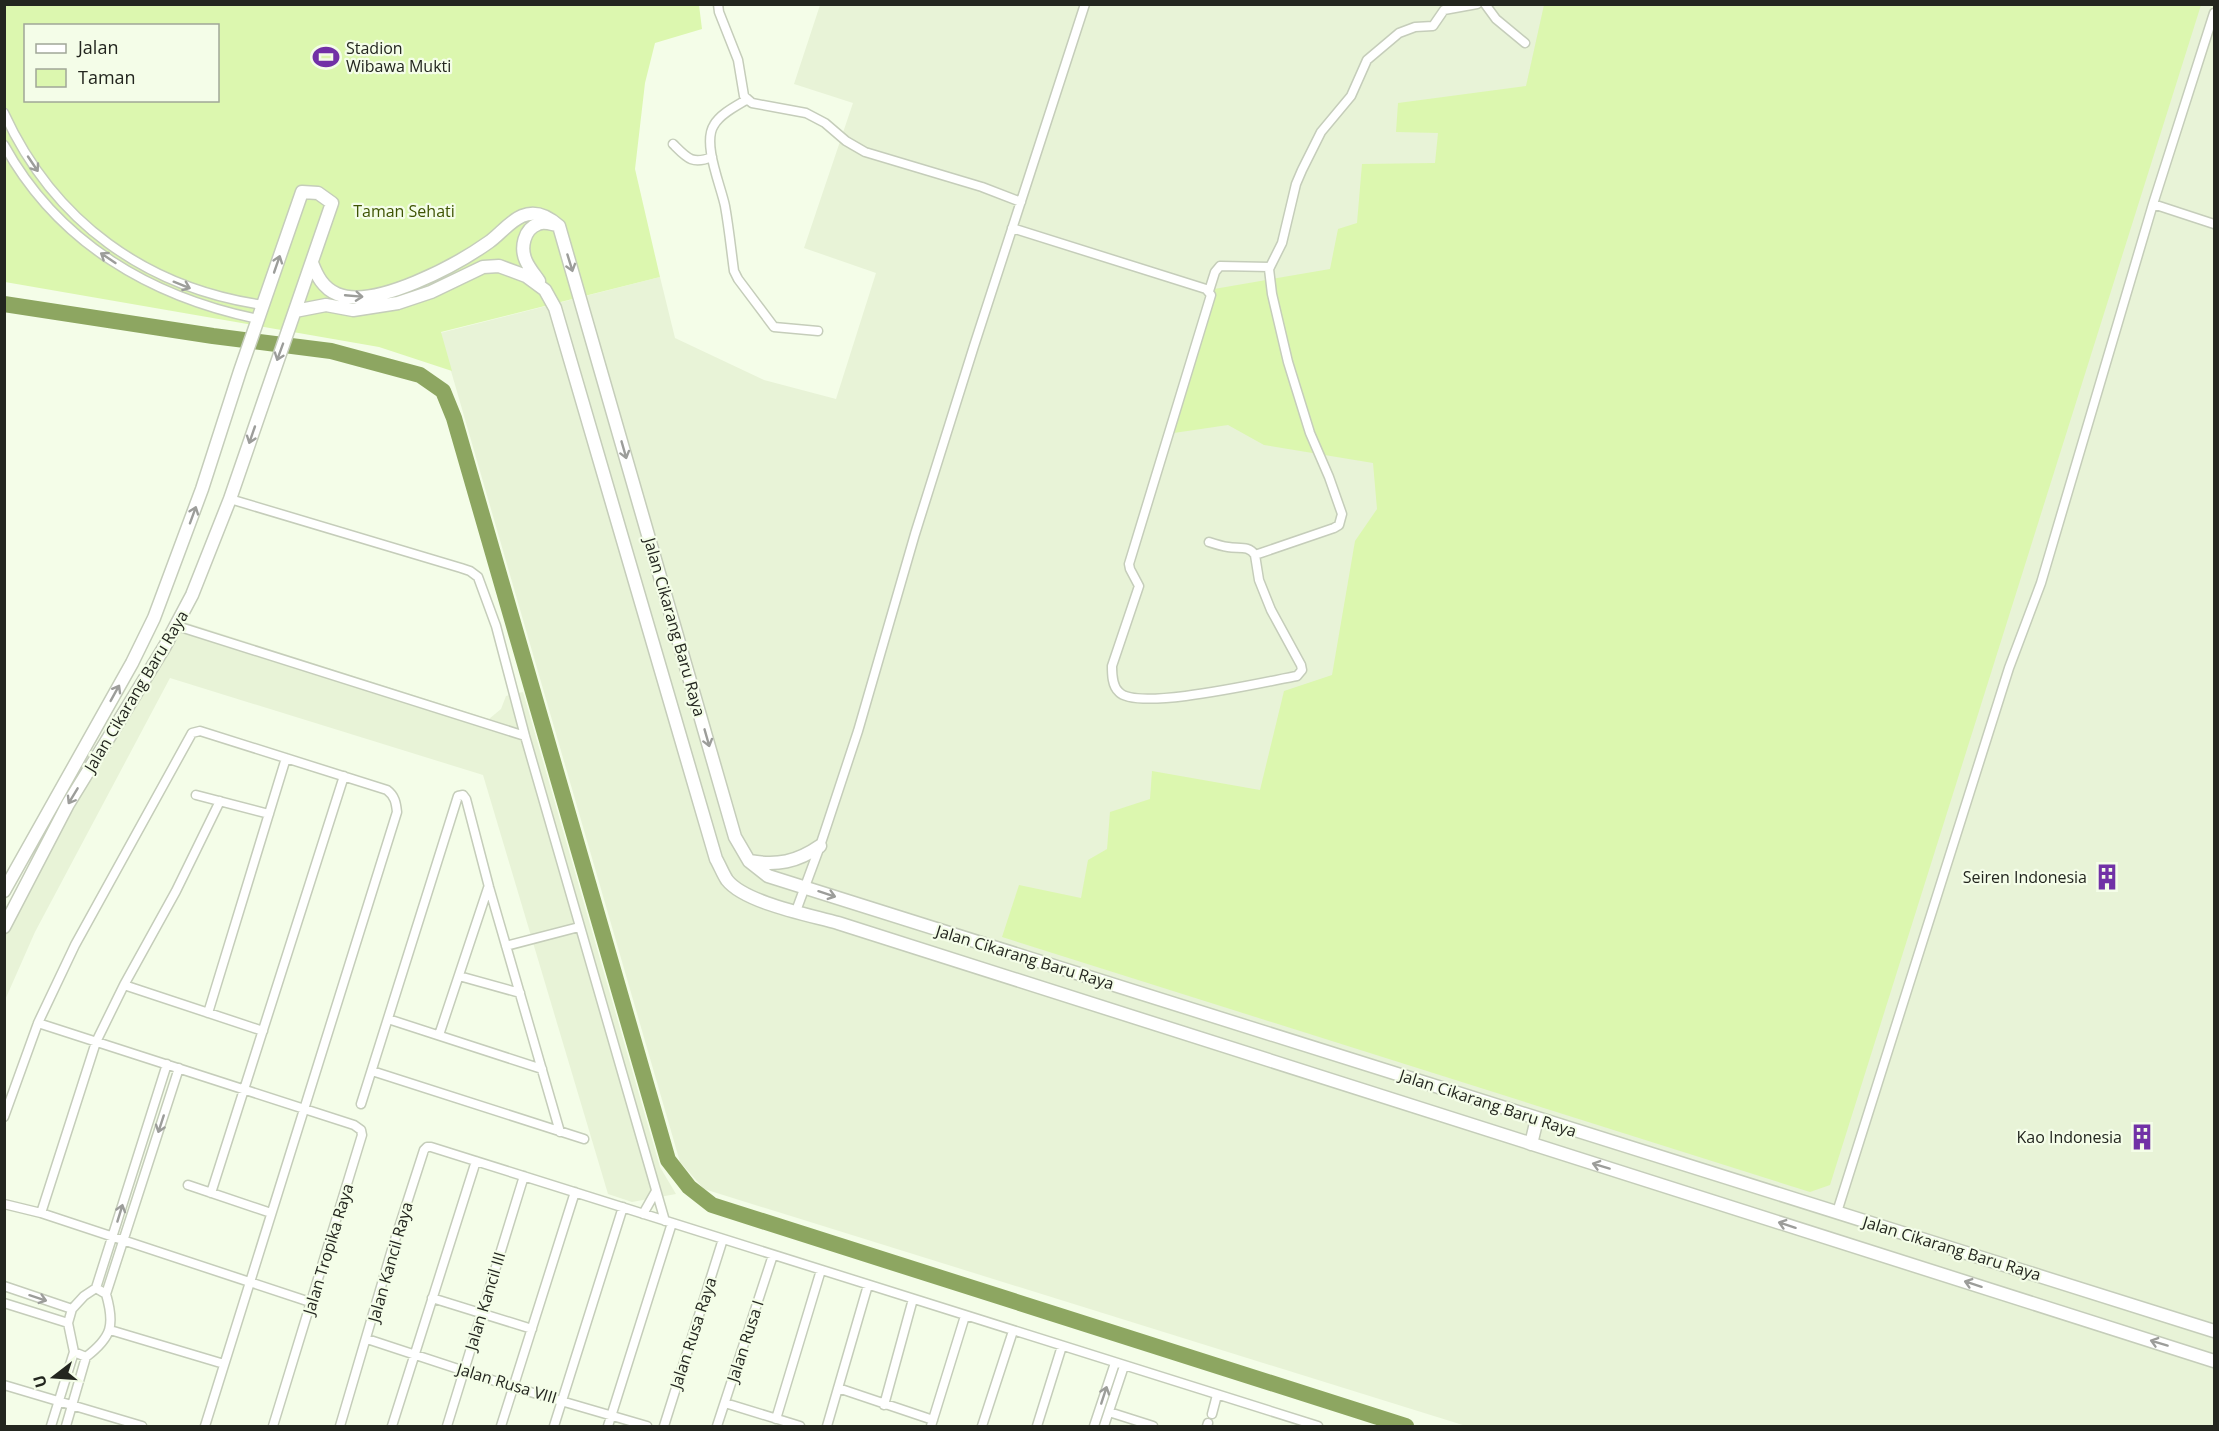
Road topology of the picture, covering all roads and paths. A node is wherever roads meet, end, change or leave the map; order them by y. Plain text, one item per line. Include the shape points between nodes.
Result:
1 (718, 4) edge
2 (1085, 4) edge
3 (1477, 4) edge
4 (1485, 4) edge
5 (2214, 13) edge
6 (1525, 43) dead end
7 (746, 100) junction
8 (4, 113) edge
9 (673, 144) dead end
10 (4, 145) edge
11 (712, 157) junction
12 (1021, 202) junction
13 (2153, 204) junction
14 (2214, 224) edge
15 (559, 226) junction
16 (1012, 228) junction
17 (312, 263) junction
18 (1270, 267) junction
19 (545, 290) junction
20 (1209, 291) junction
21 (263, 305) junction
22 (295, 311) junction
23 (258, 319) junction
24 (818, 330) dead end
25 (230, 499) junction
26 (1209, 542) dead end
27 (1255, 555) junction
28 (177, 626) junction
29 (525, 736) junction
30 (286, 758) junction
31 (344, 776) junction
32 (196, 795) dead end
33 (220, 801) junction
34 (268, 814) junction
35 (820, 846) junction
36 (749, 861) junction
37 (489, 887) junction
38 (804, 887) junction
39 (4, 891) edge
40 (796, 911) junction
41 (4, 927) edge
42 (579, 927) junction
43 (506, 946) junction
44 (459, 976) junction
45 (124, 986) junction
46 (520, 993) junction
47 (208, 1013) junction
48 (388, 1019) junction
49 (38, 1023) junction
50 (263, 1031) junction
51 (439, 1035) junction
52 (96, 1042) junction
53 (167, 1064) junction
54 (179, 1068) junction
55 (542, 1069) junction
56 (372, 1071) junction
57 (245, 1089) junction
58 (361, 1104) dead end
59 (304, 1109) junction
60 (4, 1117) edge
61 (1537, 1119) junction
62 (561, 1132) junction
63 (584, 1139) dead end
64 (1531, 1144) junction
65 (476, 1161) junction
66 (524, 1176) junction
67 (188, 1185) dead end
68 (656, 1191) junction
69 (575, 1192) junction
70 (212, 1194) junction
71 (4, 1204) edge
72 (622, 1207) junction
73 (1837, 1212) junction
74 (271, 1213) junction
75 (41, 1214) junction
76 (643, 1214) junction
77 (669, 1222) junction
78 (112, 1237) junction
79 (723, 1239) junction
80 (123, 1240) junction
81 (773, 1255) junction
82 (821, 1270) junction
83 (250, 1282) junction
84 (868, 1285) junction
85 (4, 1286) edge
86 (96, 1288) junction
87 (106, 1294) junction
88 (432, 1298) junction
89 (913, 1299) junction
90 (4, 1303) edge
91 (312, 1303) junction
92 (72, 1309) junction
93 (482, 1313) junction
94 (965, 1316) junction
95 (68, 1323) junction
96 (532, 1329) junction
97 (110, 1330) junction
98 (1013, 1331) junction
99 (2214, 1331) edge
100 (368, 1339) junction
101 (1062, 1346) junction
102 (74, 1352) junction
103 (415, 1354) junction
104 (86, 1357) junction
105 (2214, 1360) edge
106 (1115, 1363) junction
107 (224, 1364) junction
108 (1124, 1366) junction
109 (464, 1371) junction
110 (4, 1385) edge
111 (513, 1387) junction
112 (838, 1388) junction
113 (1217, 1395) junction
114 (562, 1400) junction
115 (58, 1402) junction
116 (725, 1403) junction
117 (884, 1405) junction
118 (72, 1406) junction
119 (1109, 1412) junction
120 (1212, 1414) dead end
121 (612, 1415) junction
122 (776, 1419) junction
123 (932, 1423) edge
124 (51, 1426) edge
125 (66, 1426) edge
126 (142, 1426) edge
127 (205, 1426) edge
128 (273, 1426) edge
129 (340, 1426) edge
130 (392, 1426) edge
131 (447, 1426) edge
132 (501, 1426) edge
133 (554, 1426) edge
134 (608, 1426) edge
135 (647, 1426) edge
136 (664, 1426) edge
137 (717, 1426) edge
138 (800, 1426) edge
139 (827, 1426) edge
140 (982, 1426) edge
141 (1037, 1426) edge
142 (1094, 1426) edge
143 (1104, 1426) edge
144 (1153, 1426) edge
145 (1318, 1426) edge

1 - 7 street via 738,60
2 - 12 street
3 - 18 street via 1444,10 1433,26 1399,33 1367,60 1351,96 1321,132 1302,170 1282,243
4 - 6 street via 1496,19
5 - 13 street
7 - 11 street via 714,124
7 - 12 street via 807,113 866,152
8 -> 21 street via 49,187 106,243 185,286
9 - 11 street via 694,161
23 -> 10 street via 192,302 160,289 101,254 50,208
11 - 24 street via 738,279 774,327
12 - 16 street
13 - 14 street
13 - 73 street via 2041,583 2009,668
17 -> 15 main road via 324,285 337,294 359,298 394,291 427,277 488,243 522,216 541,214
15 - 19 main road, Jalan Cikarang Baru Raya via 538,224 528,231 524,241 525,260
15 -> 36 main road, Jalan Cikarang Baru Raya via 735,837
16 - 20 street
16 - 35 street
21 -> 17 main road, Jalan Cikarang Baru Raya via 302,192 310,191 332,203
17 - 22 main road, Jalan Cikarang Baru Raya
18 - 20 street via 1220,266
18 - 27 street via 1272,294 1288,362 1342,520 1334,528
19 - 22 main road via 515,271 483,267 398,303 353,310 326,305
19 - 40 main road, Jalan Cikarang Baru Raya via 559,319 716,859 728,881 746,894
20 - 27 street via 1211,298 1130,564 1138,586 1112,666 1119,693 1144,700 1202,694 1300,674 1302,665 1263,590
21 - 23 main road, Jalan Cikarang Baru Raya
22 -> 25 main road, Jalan Cikarang Baru Raya
39 -> 23 main road, Jalan Cikarang Baru Raya via 154,618
25 - 28 main road, Jalan Cikarang Baru Raya
25 - 29 street via 461,568 478,577 496,626
26 - 27 street via 1246,548
28 - 29 street
28 -> 41 main road, Jalan Cikarang Baru Raya via 68,804
29 - 42 street
30 - 31 street
30 - 34 street
30 - 49 street via 200,731 192,733 75,945
31 - 50 street
31 - 59 street via 387,790 396,801 397,812
32 - 33 street
33 - 34 street
33 - 45 street
34 - 47 street
35 - 36 main road via 786,862
35 - 38 street
36 - 38 main road, Jalan Cikarang Baru Raya via 768,876
37 - 43 street
37 - 44 street
37 - 48 street via 466,799 460,795
38 - 40 street
38 -> 61 main road, Jalan Cikarang Baru Raya
40 - 64 main road, Jalan Cikarang Baru Raya
42 - 43 street
42 - 68 street
43 - 46 street
44 - 46 street
44 - 51 street
45 - 47 street
45 - 52 street
46 - 55 street
47 - 50 street
48 - 51 street
48 - 56 street
49 - 52 street
49 - 60 street
50 - 57 street
51 - 55 street
52 - 53 street
52 - 75 street
53 - 54 street
78 -> 53 street
54 - 57 street
54 -> 80 street
55 - 62 street
56 - 58 street
56 - 62 street
57 - 59 street
57 - 70 street
59 - 74 street
59 - 91 street, Jalan Tropika Raya via 354,1125 362,1133
61 - 64 main road
61 - 73 main road, Jalan Cikarang Baru Raya
62 - 63 street
105 -> 64 main road, Jalan Cikarang Baru Raya
65 - 66 street
65 - 88 street
65 - 100 street, Jalan Kancil Raya via 426,1148 393,1246
66 - 69 street
66 - 93 street, Jalan Kancil III
67 - 70 street
68 - 76 street
68 - 77 street
69 - 72 street
69 - 96 street
70 - 74 street
71 - 75 street
72 - 76 street
72 - 114 street
73 - 99 main road, Jalan Cikarang Baru Raya
74 - 83 street
75 - 78 street
76 - 77 street
77 - 79 street
77 - 121 street
78 - 80 street
78 - 86 street
79 - 81 street
79 - 136 street, Jalan Rusa Raya
80 - 83 street
80 - 87 street
81 - 82 street
81 - 116 street, Jalan Rusa I
82 - 84 street
82 - 122 street
83 - 91 street
83 - 107 street
84 - 89 street
84 - 112 street
85 -> 92 street
86 - 87 street
86 - 92 street
87 - 97 street via 111,1310
88 - 93 street
88 - 103 street
89 - 94 street
89 - 117 street
90 - 95 street
91 - 128 street, Jalan Tropika Raya
92 - 95 street
93 - 96 street
93 - 109 street, Jalan Kancil III
94 - 98 street
94 - 123 street
95 - 102 street
96 - 111 street
97 - 104 street via 102,1345
97 - 107 street
98 - 101 street
98 - 140 street
100 - 103 street, Jalan Rusa VIII
100 - 129 street, Jalan Kancil Raya
101 - 106 street
101 - 141 street
102 - 104 street
102 - 115 street
103 - 109 street, Jalan Rusa VIII
103 - 130 street
104 - 118 street
106 - 108 street
142 -> 106 street
107 - 127 street
108 - 113 street
108 - 119 street
109 - 111 street, Jalan Rusa VIII
109 - 131 street, Jalan Kancil III
110 - 115 street
111 - 114 street, Jalan Rusa VIII
111 - 132 street
112 - 117 street
112 - 139 street
113 - 120 street
113 - 145 street
114 - 121 street, Jalan Rusa VIII
114 - 133 street
115 - 118 street
115 - 124 street
116 - 122 street
116 - 137 street, Jalan Rusa I
117 - 123 street
118 - 125 street
118 - 126 street
119 - 143 street
119 - 144 street
121 - 134 street
121 - 135 street, Jalan Rusa VIII
122 - 138 street

